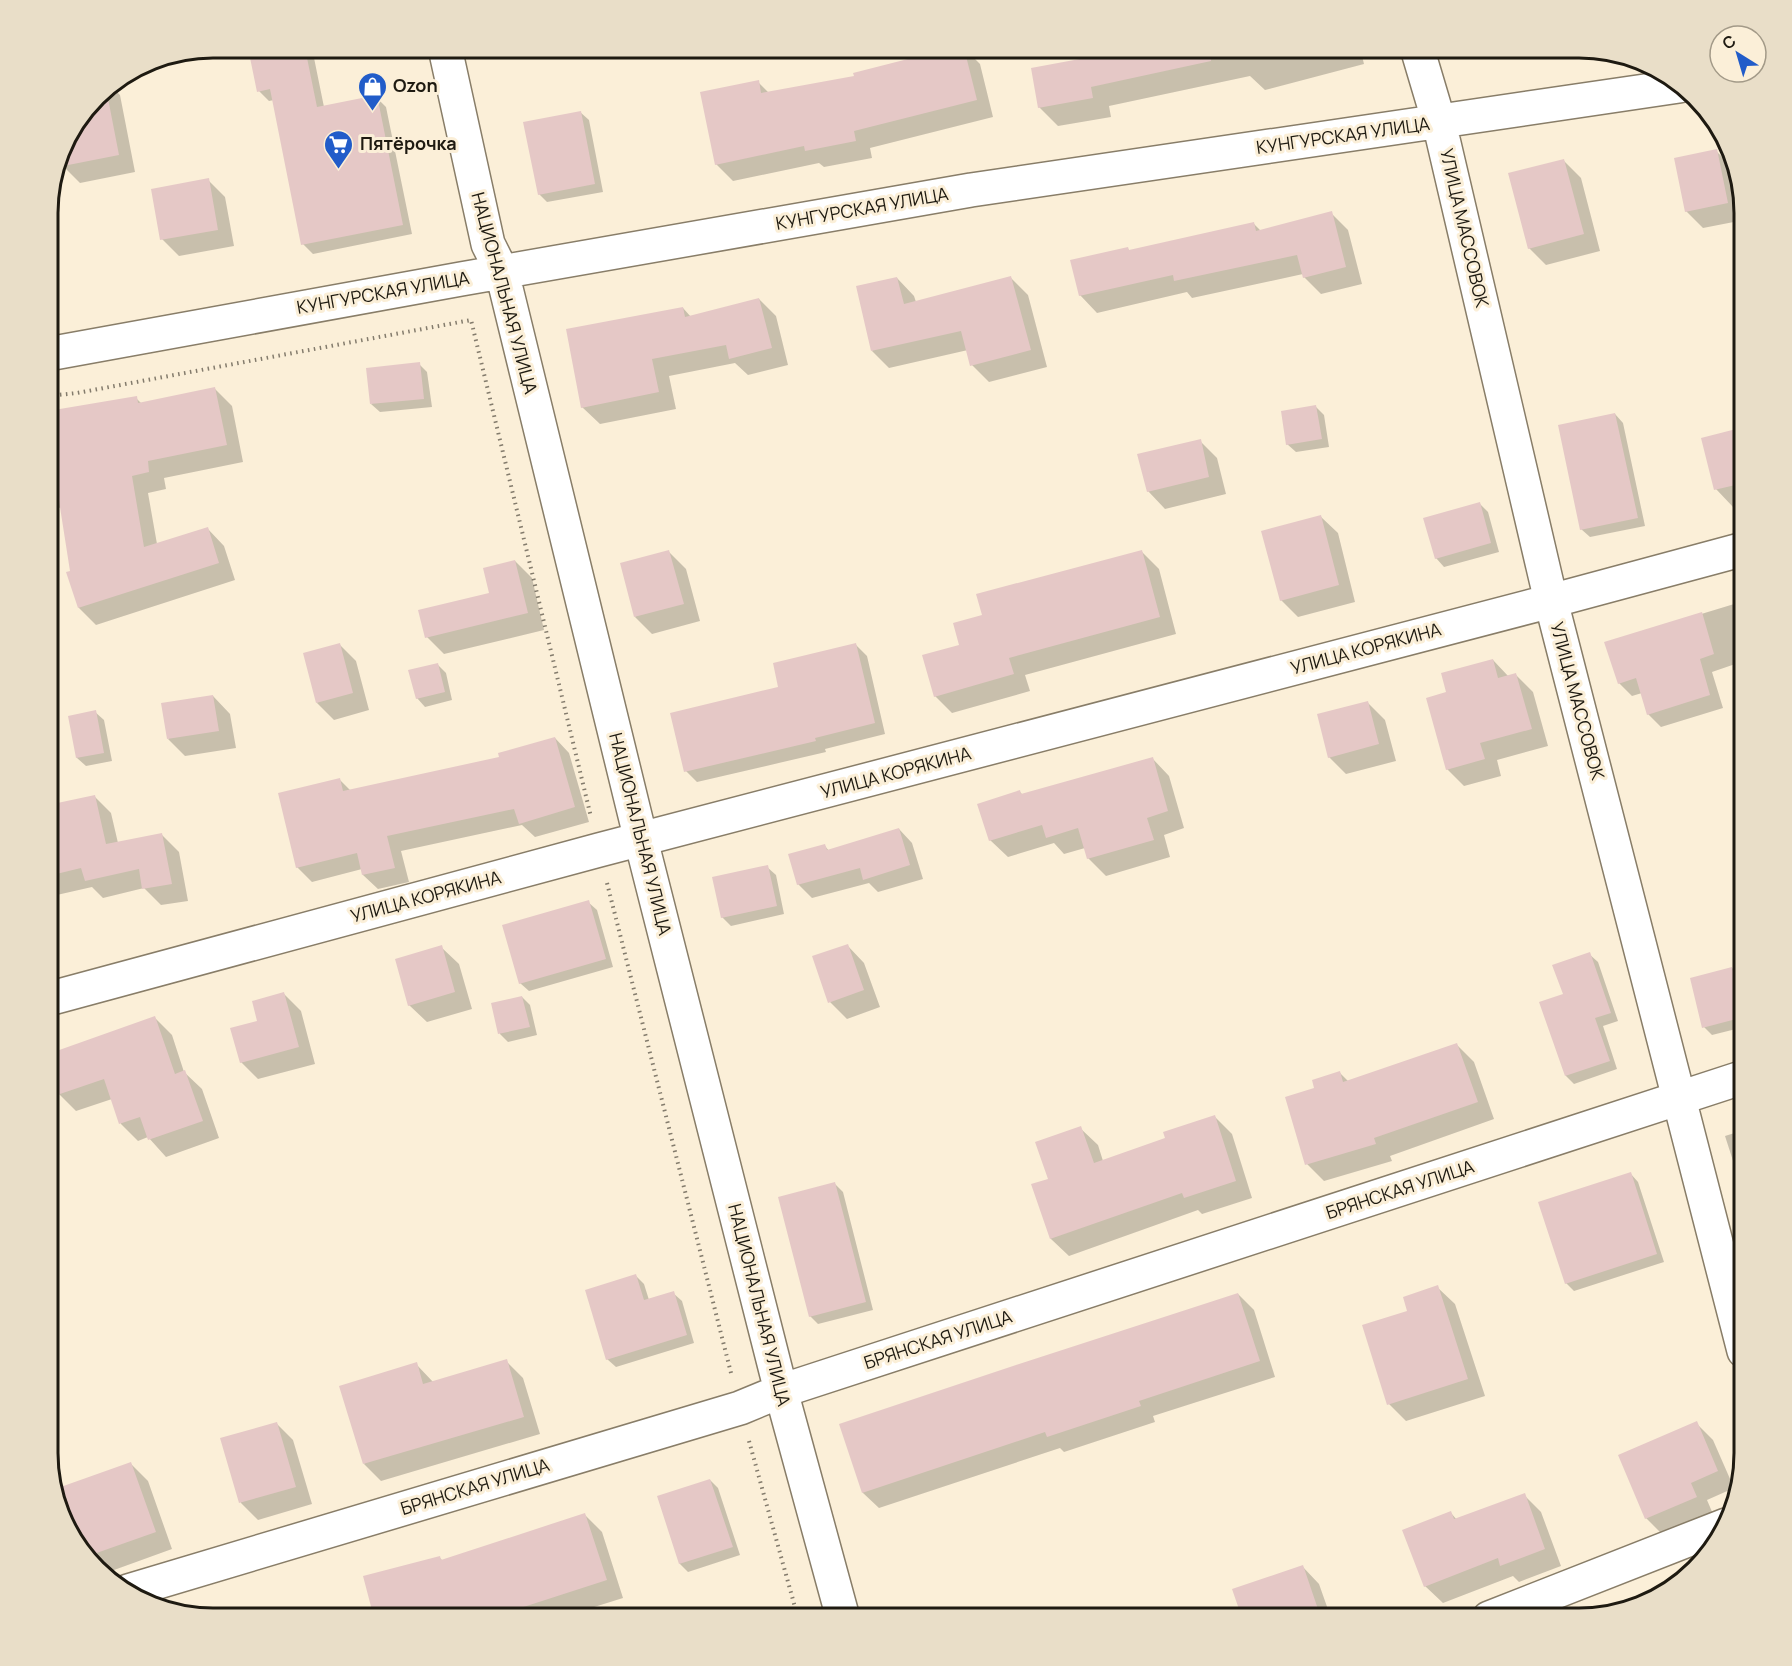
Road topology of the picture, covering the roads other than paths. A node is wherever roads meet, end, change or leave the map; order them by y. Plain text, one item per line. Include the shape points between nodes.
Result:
1 (1420, 58) edge
2 (447, 59) edge
3 (1668, 88) edge
4 (1439, 122) junction
5 (502, 272) junction
6 (59, 352) edge
7 (1733, 552) edge
8 (1551, 601) junction
9 (641, 840) junction
10 (59, 996) edge
11 (1734, 1081) edge
12 (1680, 1099) junction
13 (1734, 1311) edge
14 (781, 1391) junction
15 (1712, 1530) edge
16 (139, 1588) edge
17 (840, 1608) edge
18 (1514, 1608) edge

1 - 4 street, УЛИЦА МАССОВОК
2 - 5 street, НАЦИОНАЛЬНАЯ УЛИЦА via 488,244
3 - 4 street, КУНГУРСКАЯ УЛИЦА
4 - 5 street, КУНГУРСКАЯ УЛИЦА via 971,190
4 - 8 street, УЛИЦА МАССОВОК
5 - 6 street, КУНГУРСКАЯ УЛИЦА
5 - 9 street, НАЦИОНАЛЬНАЯ УЛИЦА
7 - 8 street, УЛИЦА КОРЯКИНА
8 - 9 street, УЛИЦА КОРЯКИНА
8 - 12 street, УЛИЦА МАССОВОК
9 - 10 street, УЛИЦА КОРЯКИНА
9 - 14 street, НАЦИОНАЛЬНАЯ УЛИЦА
11 - 12 street, БРЯНСКАЯ УЛИЦА
12 - 13 street, УЛИЦА МАССОВОК
12 - 14 street, БРЯНСКАЯ УЛИЦА
14 - 16 street, БРЯНСКАЯ УЛИЦА via 740,1408
14 - 17 street, НАЦИОНАЛЬНАЯ УЛИЦА
15 - 18 street

